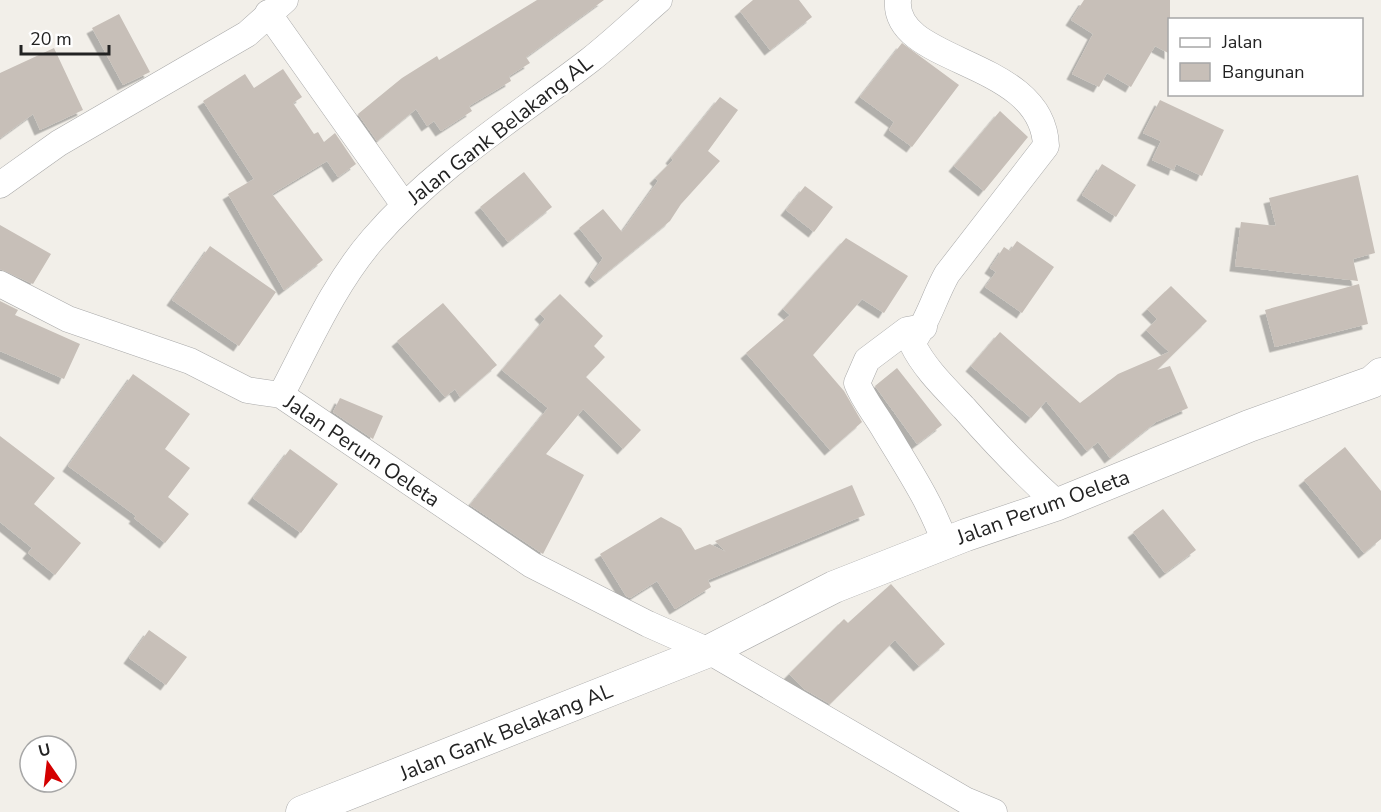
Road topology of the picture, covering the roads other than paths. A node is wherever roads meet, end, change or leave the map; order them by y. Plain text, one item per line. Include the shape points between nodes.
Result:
1 (659, 0) edge
2 (898, 0) edge
3 (276, 7) edge
4 (0, 185) edge
5 (404, 205) junction
6 (0, 284) edge
7 (925, 326) junction
8 (1381, 374) edge
9 (281, 395) junction
10 (1058, 504) junction
11 (945, 543) junction
12 (709, 651) junction
13 (302, 812) edge
14 (994, 812) edge

1 - 5 street, Jalan Gank Belakang AL via 592,58 455,161
2 - 7 street via 897,12 906,27 938,50 998,78 1029,100 1045,130 1046,146 947,274
3 - 4 street via 247,34 59,143
3 - 5 street
5 - 9 street, Jalan Gank Belakang AL via 371,241 328,306
6 - 9 street, Jalan Perum Oeleta via 68,319 190,361 246,390
7 - 10 street via 912,343 919,357 1024,475
7 - 11 street via 907,330 867,360 856,383 937,522
8 - 10 street, Jalan Perum Oeleta via 1372,382 1249,426
9 - 12 street, Jalan Perum Oeleta via 532,565
10 - 11 street, Jalan Perum Oeleta
11 - 12 street, Jalan Perum Oeleta via 834,587
12 - 13 street, Jalan Gank Belakang AL
12 - 14 street, Jalan Perum Oeleta via 965,800

